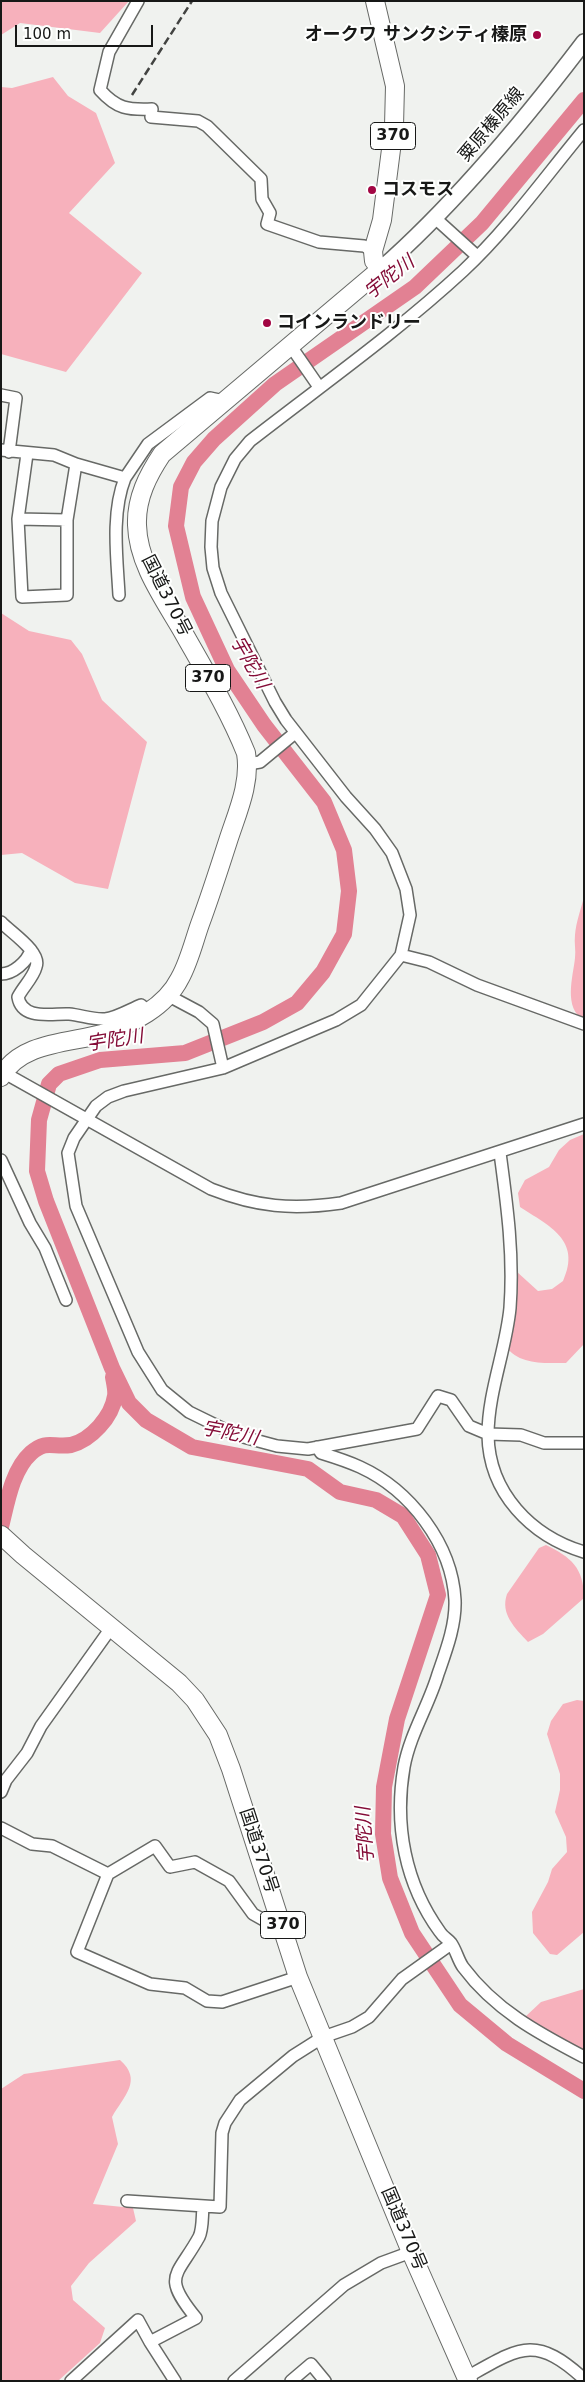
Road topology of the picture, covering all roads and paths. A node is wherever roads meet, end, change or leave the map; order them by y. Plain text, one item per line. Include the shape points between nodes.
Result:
1 (138, 1) edge
2 (375, 1) edge
3 (584, 42) edge
4 (584, 130) edge
5 (440, 223) junction
6 (373, 251) junction
7 (476, 255) junction
8 (381, 269) junction
9 (334, 310) junction
10 (292, 348) junction
11 (319, 386) junction
12 (1, 395) edge
13 (224, 402) junction
14 (5, 451) edge
15 (27, 454) junction
16 (76, 464) junction
17 (125, 478) junction
18 (18, 519) junction
19 (67, 520) junction
20 (118, 595) dead end
21 (294, 734) junction
22 (255, 762) junction
23 (1, 922) edge
24 (32, 950) junction
25 (400, 955) junction
26 (1, 974) edge
27 (169, 996) junction
28 (149, 1012) junction
29 (584, 1024) edge
30 (223, 1064) junction
31 (6, 1075) edge
32 (84, 1117) junction
33 (584, 1124) edge
34 (500, 1153) junction
35 (1, 1160) edge
36 (66, 1300) dead end
37 (488, 1434) junction
38 (584, 1443) edge
39 (317, 1447) junction
40 (3, 1536) edge
41 (584, 1552) edge
42 (111, 1628) junction
43 (1, 1792) edge
44 (1, 1828) edge
45 (108, 1874) junction
46 (285, 1932) junction
47 (450, 1945) junction
48 (298, 1976) junction
49 (323, 2036) junction
50 (584, 2057) edge
51 (127, 2201) dead end
52 (203, 2207) junction
53 (411, 2252) junction
54 (150, 2342) junction
55 (468, 2379) edge
56 (584, 2379) edge
57 (71, 2381) edge
58 (176, 2381) edge
59 (234, 2381) edge
60 (291, 2381) edge
61 (325, 2381) edge

1 - 6 street via 109,52 100,90 105,96 127,110 152,109 151,117 198,121 207,126 261,178 262,199 270,213 267,224 319,242 364,246
2 - 6 highway, 370 via 395,86 394,126 382,220
3 - 5 main road, 粟原榛原線
4 - 7 street
5 - 7 street
5 - 8 main road, 粟原榛原線
6 - 8 highway via 374,261
6 - 9 highway
7 - 11 street via 413,314
8 - 9 highway, 国道370号 / 370
9 - 10 highway, 国道370号 / 370
10 - 11 street
10 - 13 highway, 国道370号 / 370
11 - 21 street via 250,441 235,459 221,486 212,521 213,568 221,593 274,702
12 - 14 street via 16,398
13 - 17 street via 210,398 148,444
13 - 22 highway, 国道370号 / 370 via 162,454 146,480 137,522 138,538 147,568 246,753
14 - 15 street
15 - 16 street via 54,455
15 - 18 street
16 - 17 street
16 - 19 street
17 - 20 street via 118,517
18 - 19 street
18 - 19 street via 22,597 67,595
21 - 22 street
21 - 25 street via 392,853 406,889 410,915
22 - 27 highway, 国道370号 / 370 via 181,977
23 - 24 street
24 - 26 street via 29,958 10,973
24 - 28 street via 37,958 36,968 18,998 20,1005 29,1011 42,1015 69,1014 105,1019 141,1005
25 - 29 street via 429,962 477,985
25 - 30 street via 361,1005 336,1020
27 - 28 highway, 国道370号 / 370
27 - 30 street via 199,1012 213,1024
28 - 31 highway, 国道370号 / 370 via 124,1027 56,1042 33,1051 13,1063
30 - 32 street via 108,1097
31 - 32 street
32 - 34 street via 211,1188 239,1200 277,1207 310,1208 341,1203
32 - 39 street via 68,1153 76,1206 138,1352 152,1376 162,1390 189,1412 236,1435 277,1446
33 - 34 street
34 - 37 street via 512,1263 510,1310
35 - 36 street via 45,1248
37 - 38 street via 521,1435 544,1443
37 - 39 street via 469,1426 451,1400 438,1396 417,1429
37 - 41 street via 494,1471 519,1514 553,1541
39 - 47 street via 321,1452 361,1467 408,1500 441,1548 450,1571 455,1601 452,1630 404,1766 400,1803 406,1866 418,1894
40 - 42 highway, 国道370号 / 370
42 - 43 street via 41,1726
42 - 46 highway, 国道370号 / 370 via 179,1683 195,1700 218,1735
44 - 45 street via 32,1844 52,1846
45 - 46 street via 155,1846 170,1867 195,1862 229,1881 253,1914
45 - 48 street via 77,1952 150,1984 185,1988 207,2001 222,2002
46 - 48 highway, 国道370号 / 370
47 - 49 street via 402,1979 369,2017 352,2027
47 - 50 street via 462,1965 500,2005 531,2029
48 - 49 highway, 国道370号 / 370
49 - 52 street via 240,2100 225,2122 222,2133 220,2207
49 - 53 highway, 国道370号 / 370
51 - 52 street
52 - 54 street via 200,2236 179,2265 175,2284 180,2299 196,2318
53 - 55 highway, 国道370号 / 370
53 - 59 street via 380,2263 344,2285
54 - 57 street via 138,2320
54 - 58 street
55 - 56 street via 510,2353 527,2350 546,2351
60 - 61 street via 311,2364

